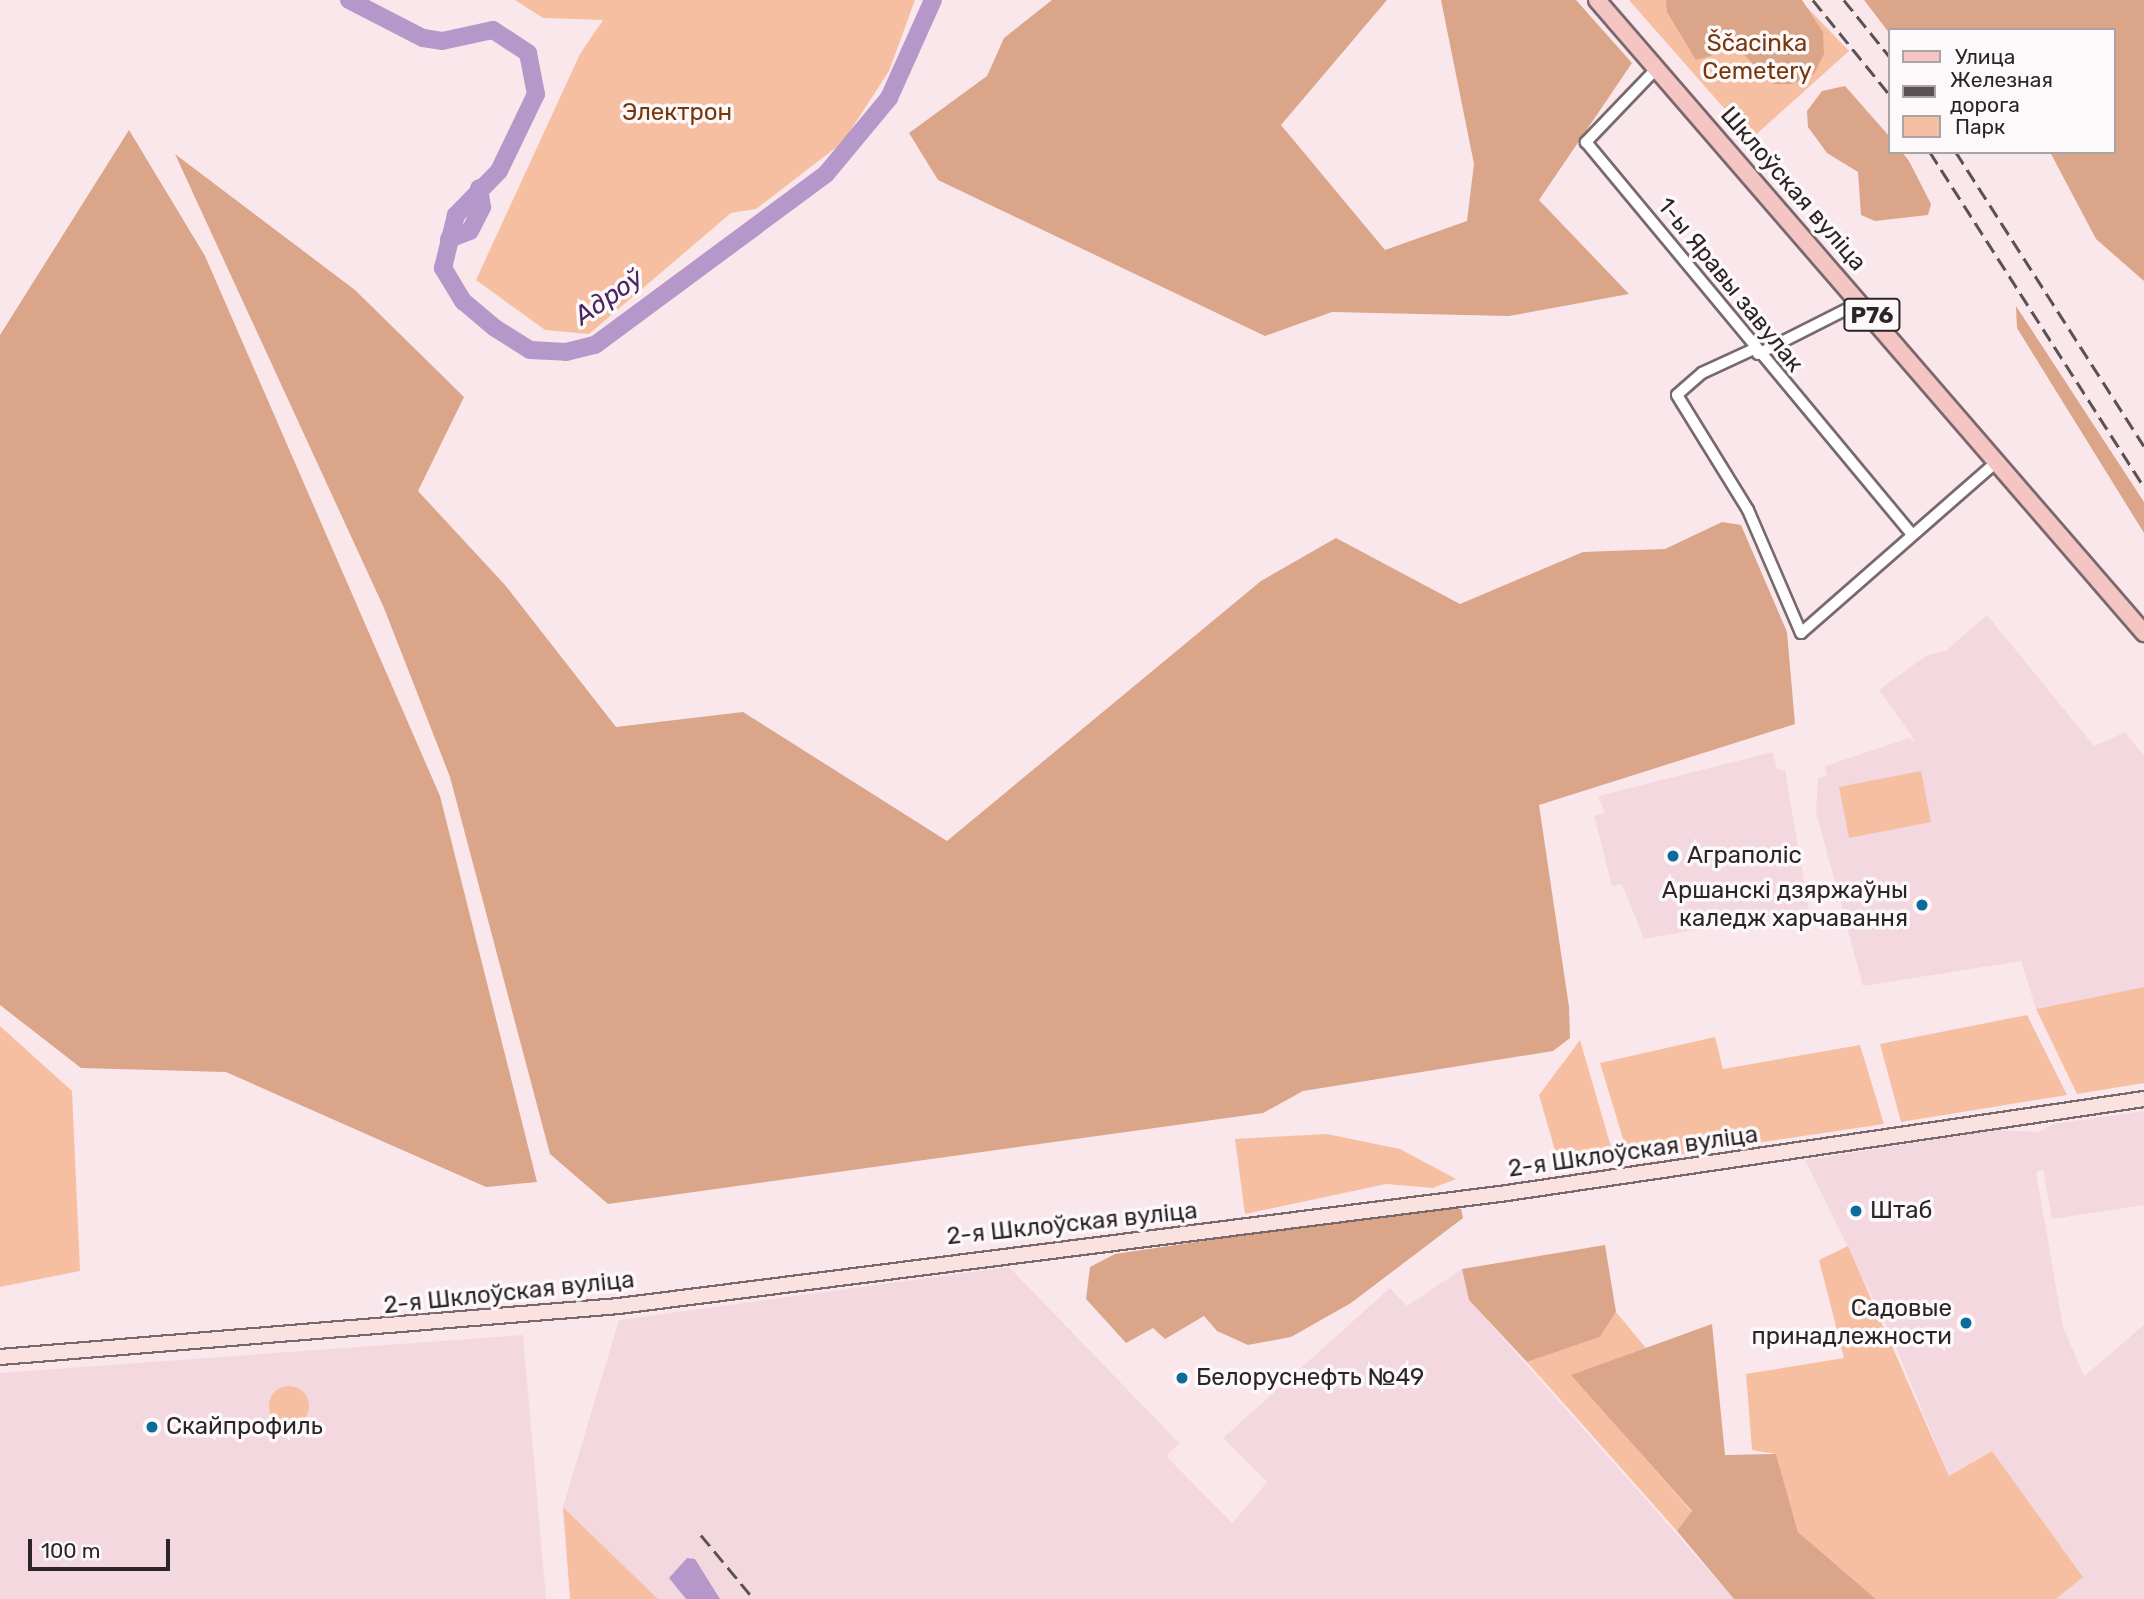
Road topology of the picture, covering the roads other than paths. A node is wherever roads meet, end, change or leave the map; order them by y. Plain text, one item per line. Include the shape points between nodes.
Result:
1 (1597, 0) edge
2 (1657, 68) junction
3 (1861, 302) junction
4 (1756, 352) junction
5 (1996, 462) junction
6 (1910, 532) junction
7 (2144, 633) edge
8 (2144, 1099) edge
9 (0, 1357) edge

1 - 2 main road, Шклоўская вуліца / Р76
2 - 3 main road, Шклоўская вуліца / Р76
2 - 4 street, 1-ы Яравы завулак via 1586,142
3 - 4 street
3 - 5 main road, Шклоўская вуліца / Р76
4 - 6 street, 1-ы Яравы завулак
4 - 6 street via 1702,373 1676,395 1748,510 1801,633
5 - 6 street
5 - 7 main road, Шклоўская вуліца / Р76
8 - 9 street, 2-я Шклоўская вуліца via 1500,1194 607,1308

